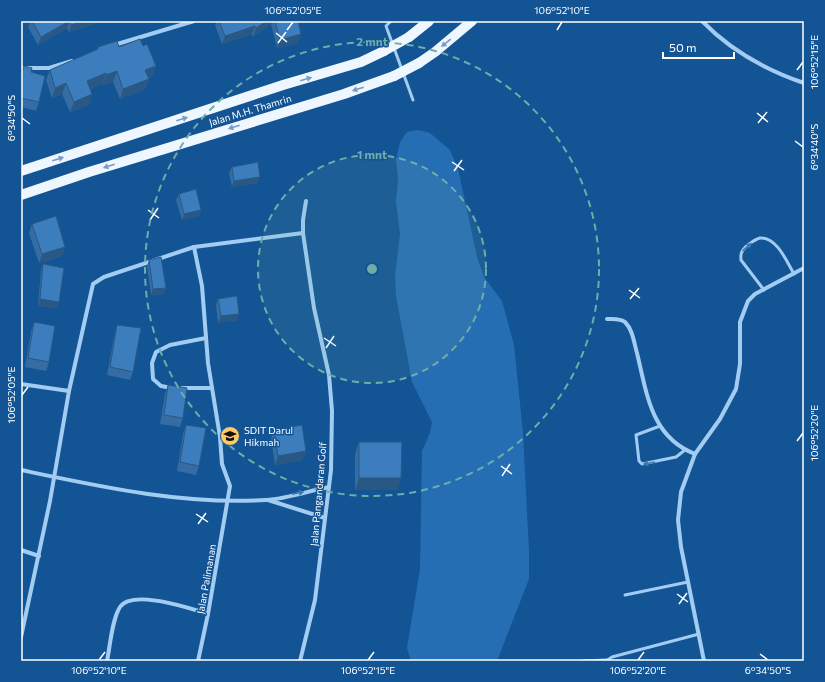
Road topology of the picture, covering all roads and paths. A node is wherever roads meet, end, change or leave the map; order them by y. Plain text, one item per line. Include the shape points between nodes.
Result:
1 (194, 21) edge
2 (390, 21) edge
3 (429, 21) edge
4 (472, 21) edge
5 (702, 21) edge
6 (108, 48) edge
7 (80, 58) edge
8 (21, 68) edge
9 (804, 83) edge
10 (413, 100) dead end
11 (21, 171) edge
12 (21, 195) edge
13 (306, 201) dead end
14 (304, 233) junction
15 (194, 247) junction
16 (804, 268) edge
17 (794, 274) junction
18 (764, 290) junction
19 (608, 319) dead end
20 (206, 338) junction
21 (21, 384) edge
22 (212, 388) junction
23 (69, 391) junction
24 (660, 426) junction
25 (685, 450) junction
26 (695, 454) junction
27 (21, 470) edge
28 (54, 477) junction
29 (329, 487) junction
30 (229, 500) junction
31 (267, 500) junction
32 (325, 518) junction
33 (21, 550) edge
34 (39, 556) junction
35 (688, 582) junction
36 (625, 595) dead end
37 (208, 614) junction
38 (699, 634) junction
39 (21, 637) edge
40 (607, 660) edge
41 (107, 661) edge
42 (198, 661) edge
43 (300, 661) edge
44 (583, 661) edge
45 (704, 661) edge

1 - 6 street
2 - 10 lane via 386,26
11 -> 3 main road, Jalan M.H. Thamrin, bridge via 361,62 409,37
4 -> 12 main road, Jalan M.H. Thamrin, bridge via 435,52 394,76
5 - 9 street via 745,56 786,77
7 - 8 street via 49,68
13 - 14 street, Jalan Pangandaran Golf
14 - 15 street
14 - 29 street, Jalan Pangandaran Golf via 314,308 331,389 332,453
15 - 20 street, Jalan Palimanan via 202,286
15 - 23 street via 104,277 93,284
16 - 17 street
17 - 18 street
18 -> 17 lane via 741,260 744,248 757,239 761,238 775,244
18 - 26 street via 748,301 740,322 740,364 736,389 720,419
19 - 24 street via 624,322 632,332 650,405
20 - 22 street, Jalan Palimanan
20 - 22 street via 161,348 154,356 153,379 156,383 169,388
21 - 23 street
22 - 30 street, Jalan Palimanan via 222,464 230,486
23 - 28 street
24 - 25 street via 671,440
25 -> 24 lane via 676,457 642,464 639,461 636,435
25 - 26 street
26 - 35 street via 681,492 678,520
27 - 28 street
28 - 30 street via 154,496
28 - 34 street
31 -> 29 street
29 - 32 street, Jalan Pangandaran Golf
30 - 31 street
30 - 37 street, Jalan Palimanan
31 - 32 street
32 - 43 street, Jalan Pangandaran Golf via 315,600
33 - 34 street
34 - 39 street
35 - 36 lane
35 - 38 street
37 - 41 street via 160,602 124,602 115,619
37 - 42 street, Jalan Palimanan
38 - 40 lane
38 - 45 street
40 - 44 lane

